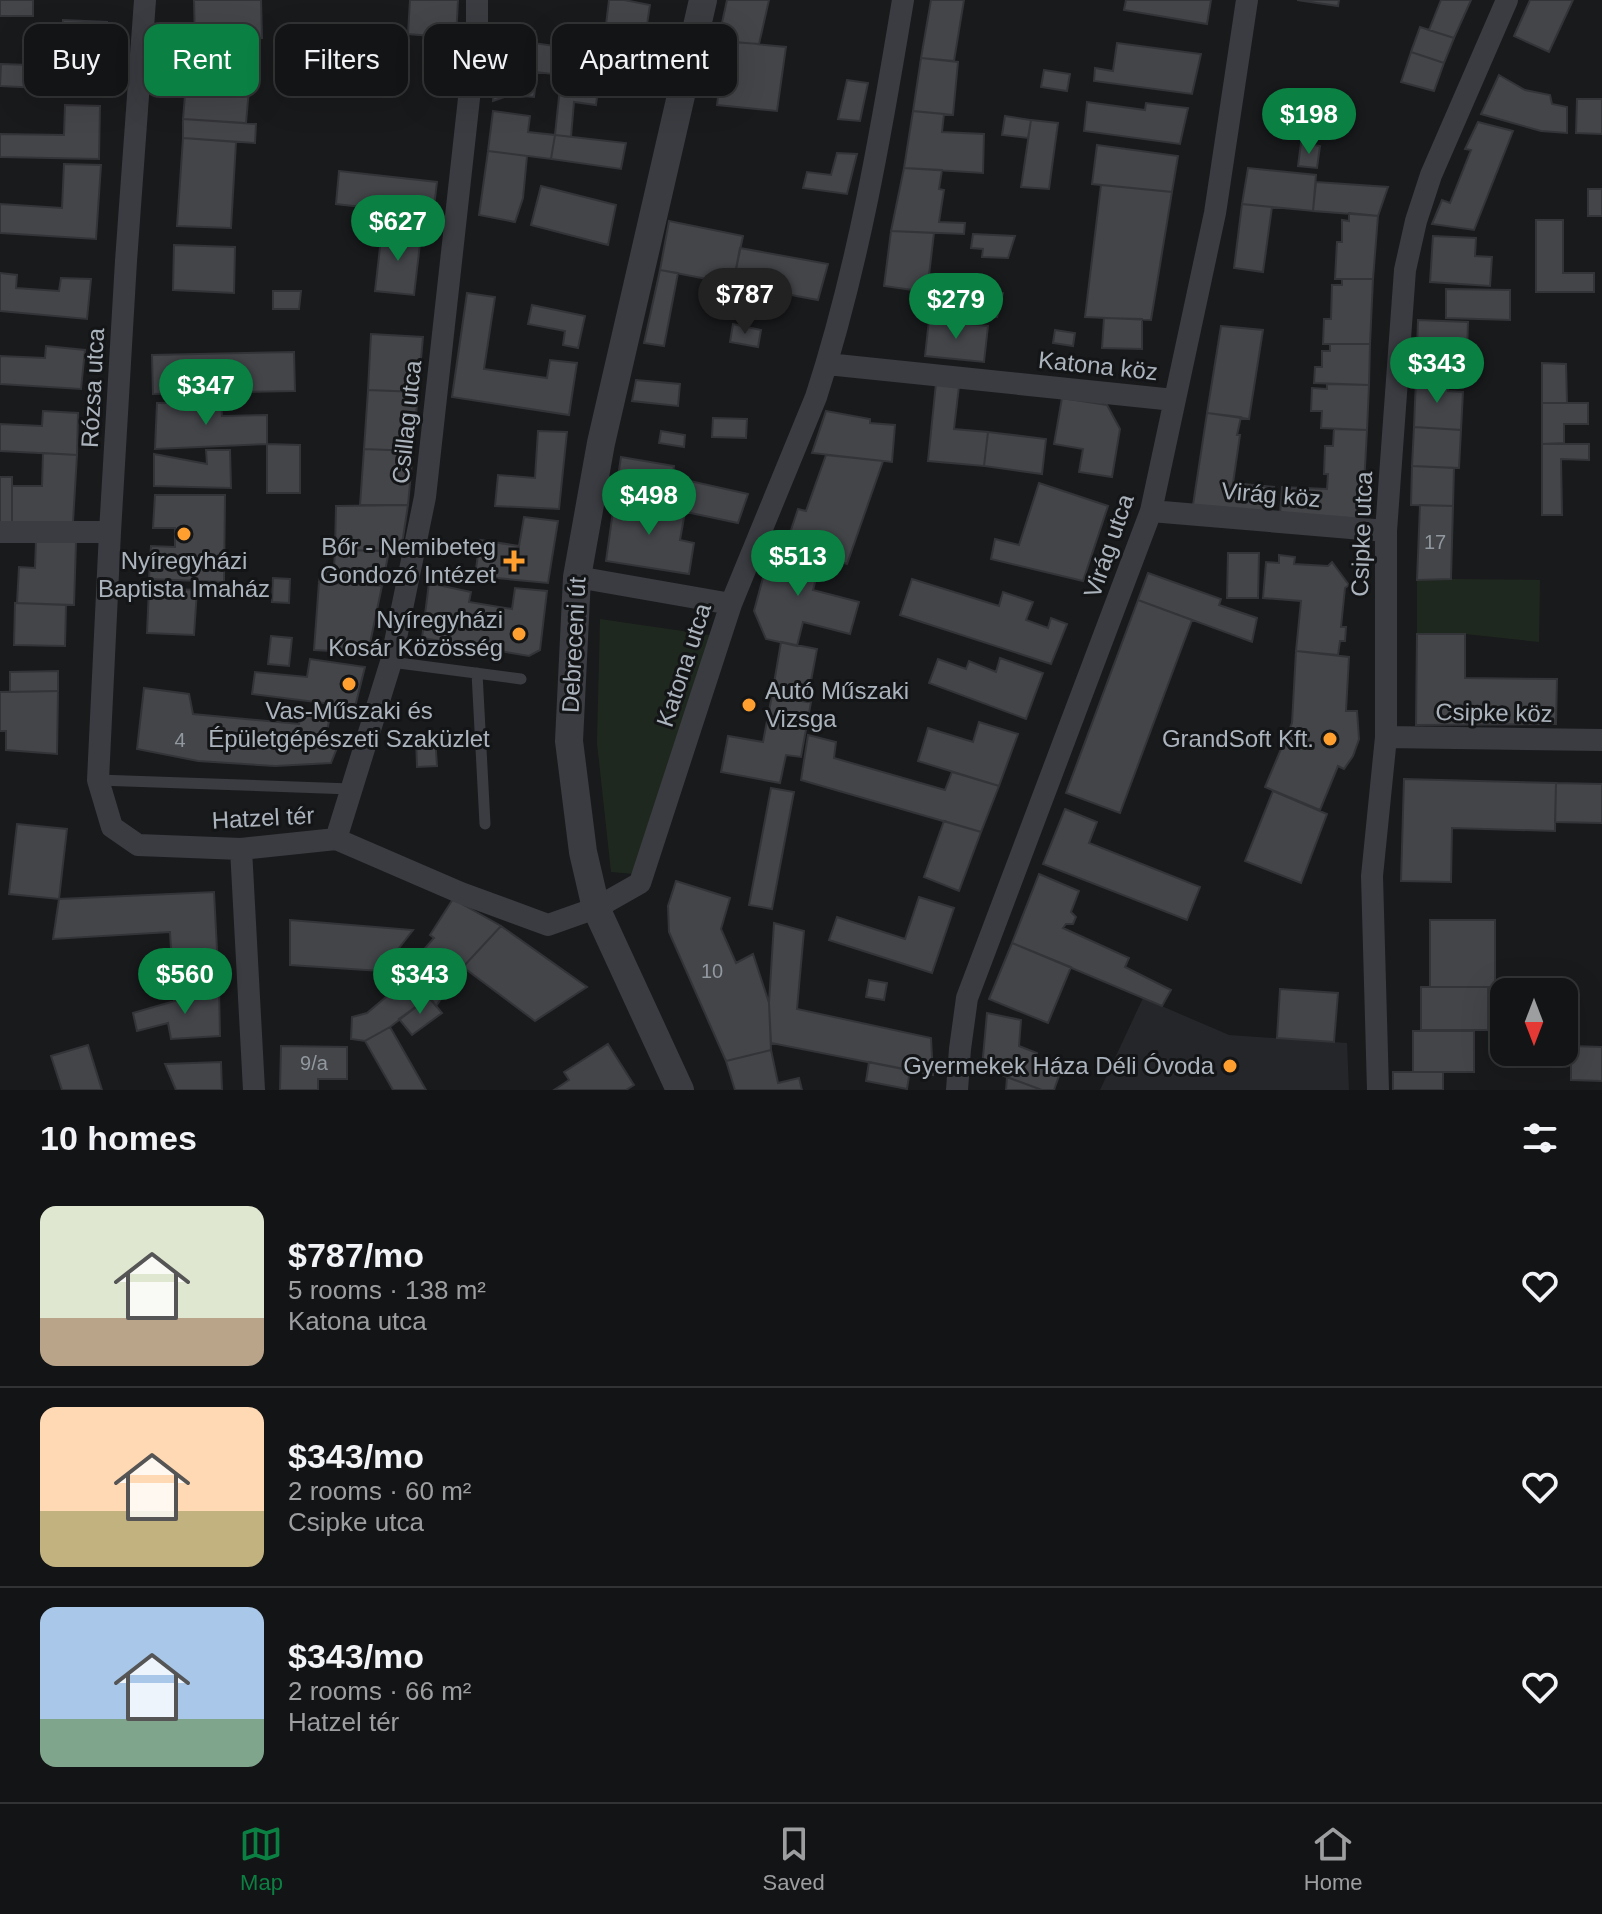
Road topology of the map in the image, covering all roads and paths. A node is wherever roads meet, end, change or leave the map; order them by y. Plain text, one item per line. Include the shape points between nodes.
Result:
1 (145, 0) edge
2 (477, 0) edge
3 (703, 0) edge
4 (903, 0) edge
5 (1247, 0) edge
6 (1507, 0) edge
7 (827, 364) junction
8 (1174, 400) junction
9 (1151, 511) junction
10 (1386, 531) junction
11 (0, 532) edge
12 (110, 532) junction
13 (577, 577) junction
14 (731, 604) junction
15 (391, 662) junction
16 (477, 673) junction
17 (521, 679) dead end
18 (1386, 737) junction
19 (1602, 740) edge
20 (98, 780) junction
21 (351, 789) junction
22 (485, 824) dead end
23 (336, 839) junction
24 (241, 849) junction
25 (596, 908) junction
26 (254, 1090) edge
27 (680, 1090) edge
28 (957, 1090) edge
29 (1378, 1090) edge

1 - 12 street, Rózsa utca
2 - 15 street, Csillag utca via 425,497
3 - 13 street, Debreceni út via 601,443
4 - 7 street, Katona utca via 853,269
5 - 8 street, Virág utca via 1215,213
6 - 10 street, Csipke utca via 1416,221 1405,270
7 - 8 street, Katona köz
7 - 14 street, Katona utca
8 - 9 street, Virág utca
9 - 10 street, Virág köz
9 - 28 street, Virág utca via 967,998
10 - 18 street, Csipke utca
11 - 12 street
12 - 20 street, Rózsa utca
13 - 14 street
13 - 25 street, Debreceni út via 569,741
14 - 25 street, Katona utca via 640,883
15 - 16 lane
15 - 21 street, Csillag utca
16 - 17 lane
16 - 22 lane
18 - 19 street, Csipke köz
18 - 29 street, Csipke utca via 1372,876
20 - 21 lane
20 - 24 street, Hatzel tér via 112,827 138,845
21 - 23 street, Csillag utca
23 - 24 street, Hatzel tér
23 - 25 street, Hatzel tér via 548,925
24 - 26 street
25 - 27 street, Debreceni út

